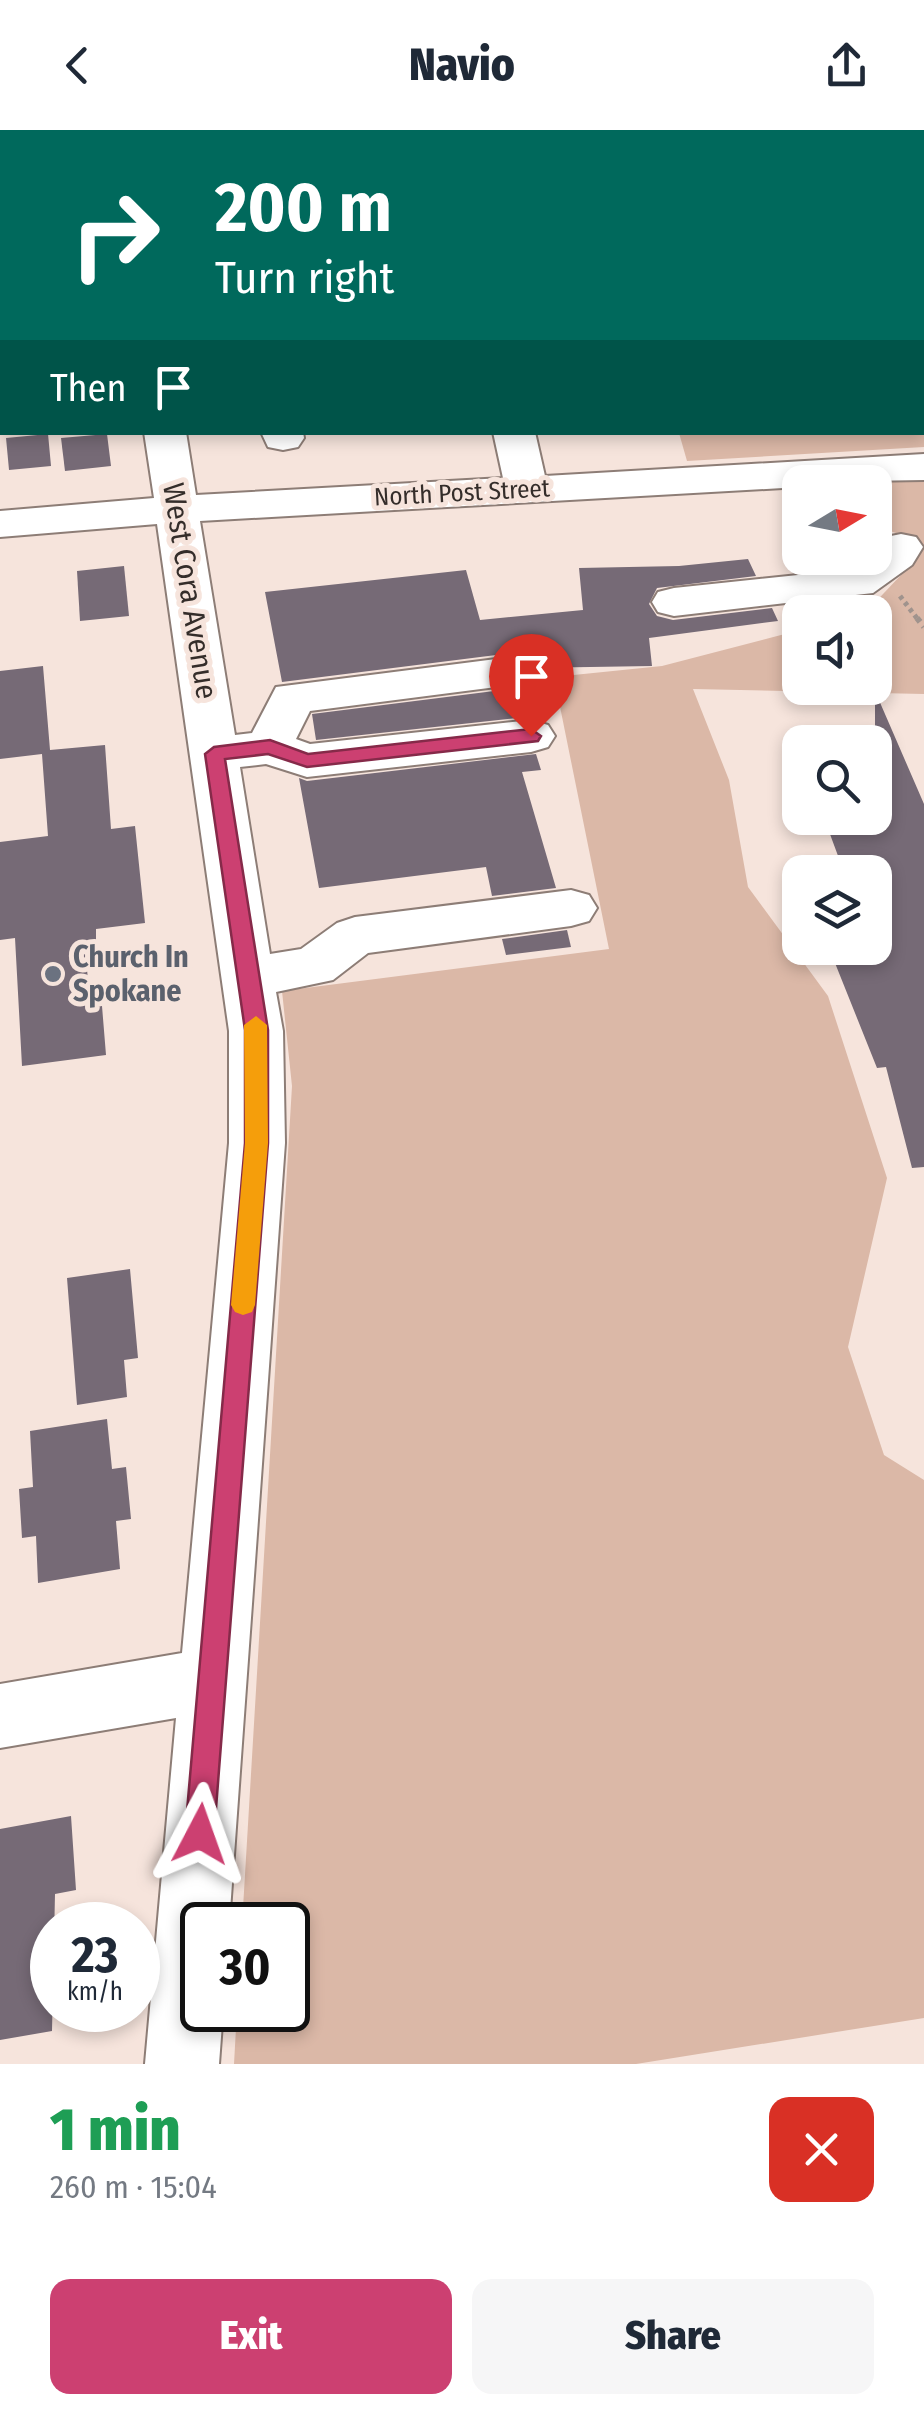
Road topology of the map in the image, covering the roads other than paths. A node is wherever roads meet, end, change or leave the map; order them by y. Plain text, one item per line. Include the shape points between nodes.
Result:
1 (166, 435) edge
2 (515, 435) edge
3 (924, 468) edge
4 (728, 479) junction
5 (527, 490) junction
6 (782, 502) edge
7 (178, 509) junction
8 (0, 524) edge
9 (900, 546) edge
10 (674, 602) dead end
11 (504, 673) dead end
12 (531, 736) dead end
13 (270, 747) junction
14 (214, 754) junction
15 (571, 908) dead end
16 (248, 977) junction
17 (211, 1680) junction
18 (0, 1716) edge
19 (182, 2064) edge

1 - 7 street, West Cora Avenue
2 - 5 street
3 - 4 street, North Post Street
4 - 5 street, North Post Street
4 - 6 street
5 - 7 street, North Post Street
7 - 8 street, North Post Street
7 - 14 street, West Cora Avenue
9 - 10 street via 857,583
11 - 13 street via 293,698
12 - 13 street via 307,760
13 - 14 street
14 - 16 street, West Cora Avenue
15 - 16 street via 355,936 315,966
16 - 17 street, West Cora Avenue via 256,1030 257,1143
17 - 18 street
17 - 19 street, West Cora Avenue

